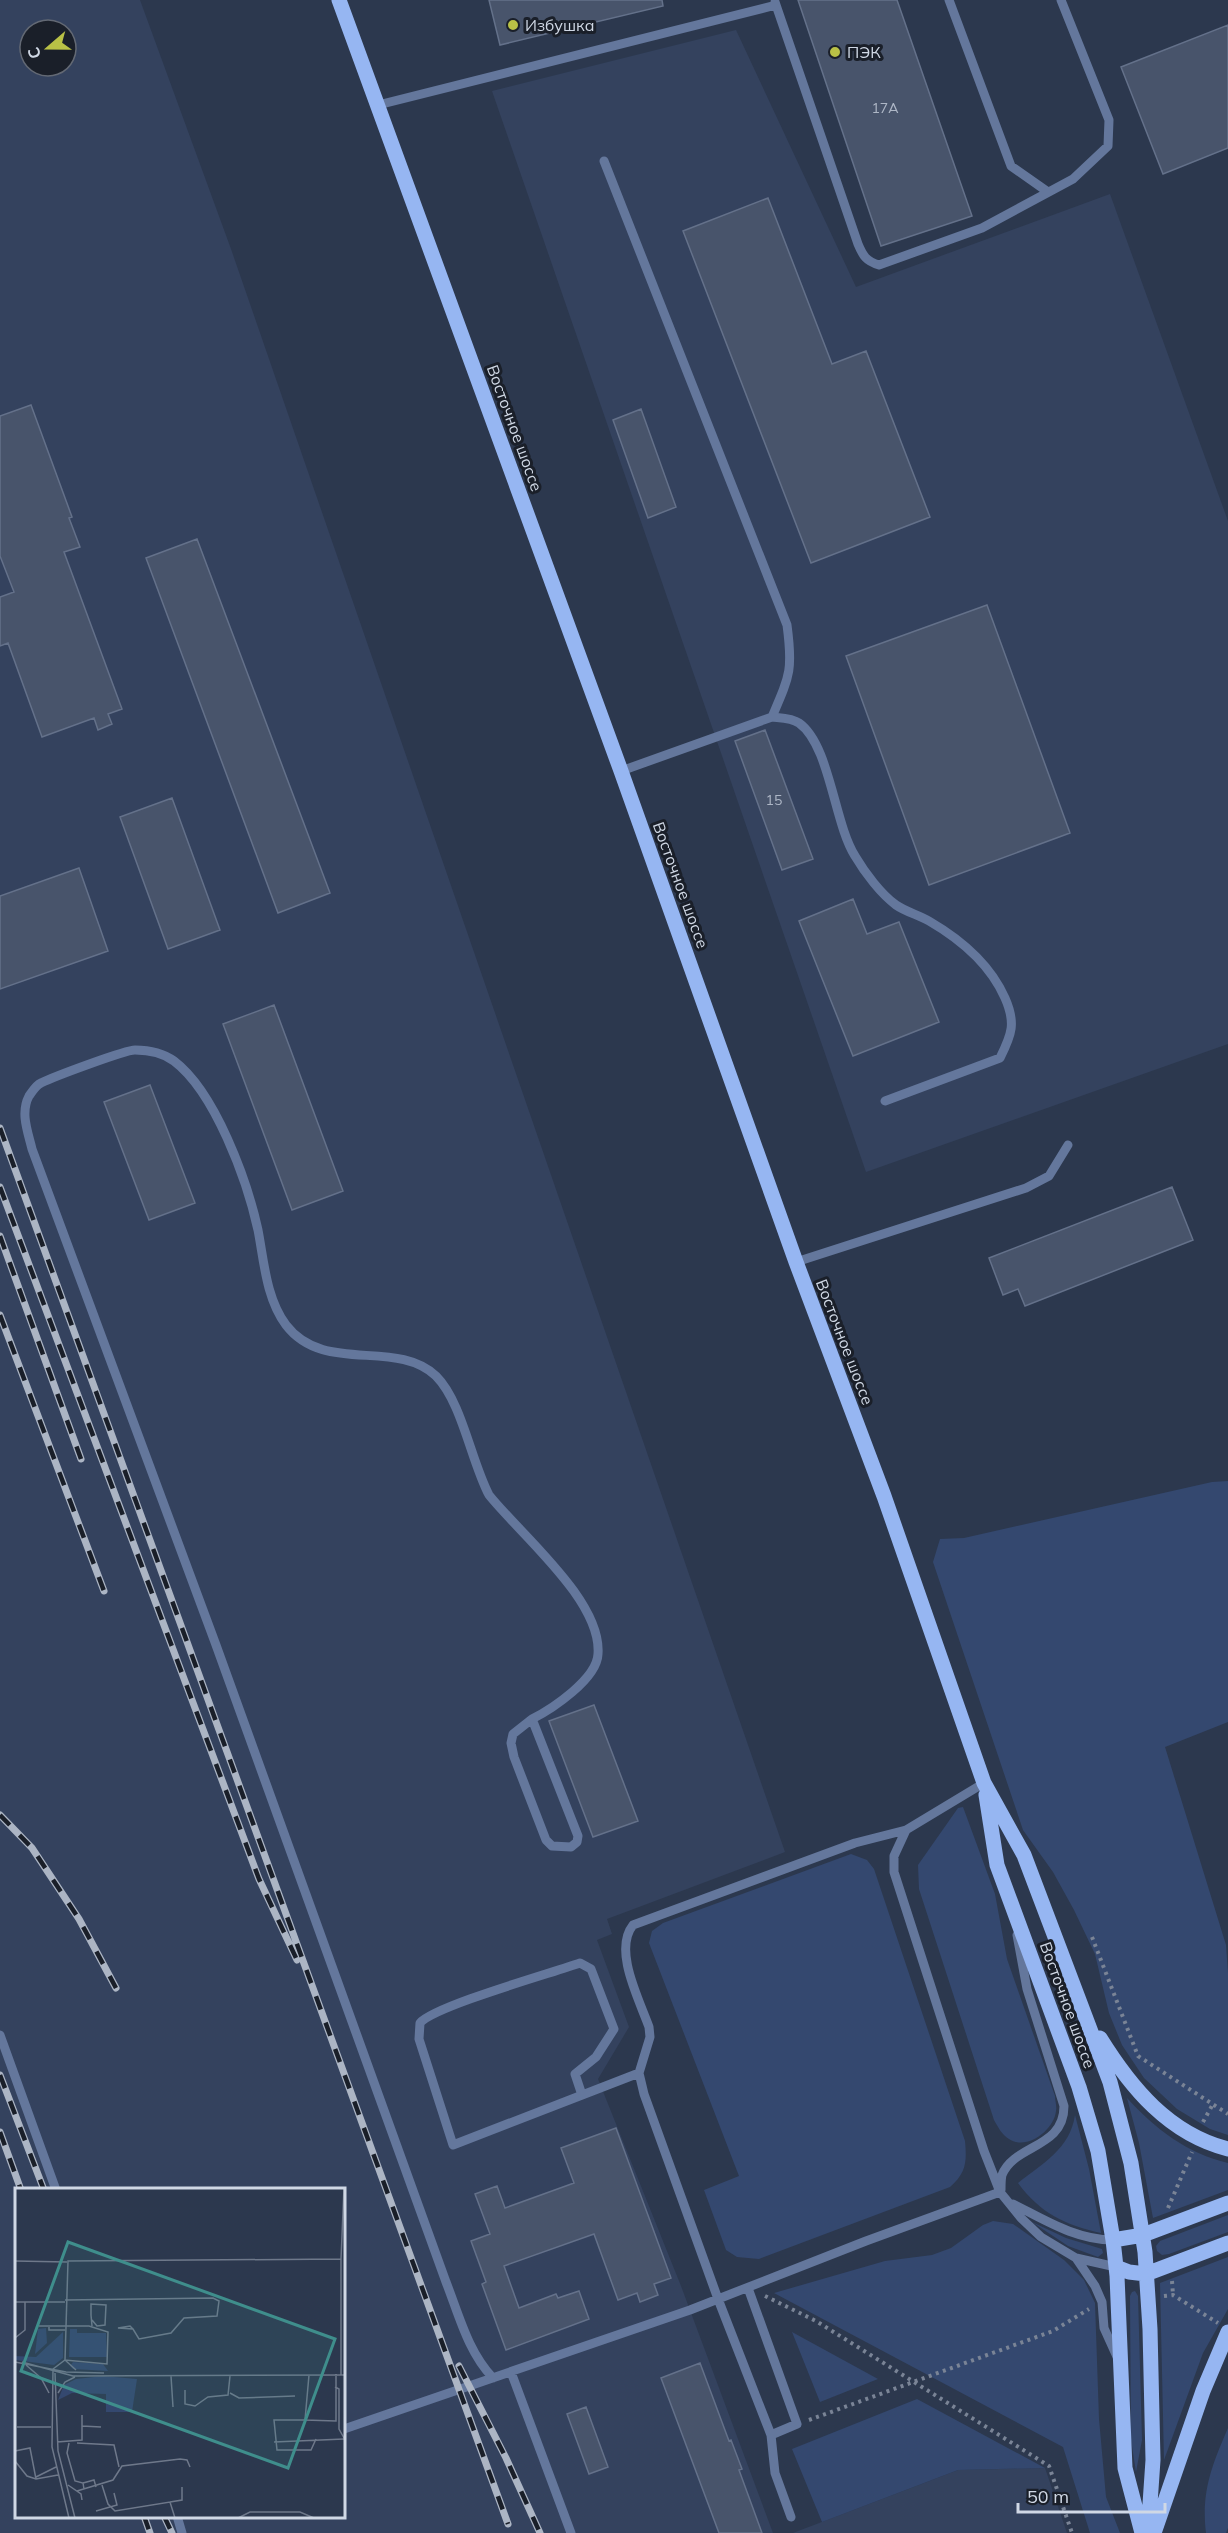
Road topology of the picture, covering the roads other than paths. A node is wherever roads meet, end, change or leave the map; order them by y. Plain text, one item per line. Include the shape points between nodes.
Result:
1 (339, 0) edge
2 (949, 0) edge
3 (1061, 0) edge
4 (776, 2) edge
5 (378, 105) junction
6 (604, 161) dead end
7 (1048, 192) junction
8 (772, 717) junction
9 (621, 771) junction
10 (885, 1101) dead end
11 (1068, 1145) dead end
12 (796, 1262) junction
13 (532, 1719) junction
14 (984, 1783) junction
15 (906, 1830) junction
16 (1009, 1897) junction
17 (1083, 2011) junction
18 (0, 2035) edge
19 (639, 2073) junction
20 (582, 2095) junction
21 (1228, 2149) edge
22 (55, 2188) edge
23 (1000, 2192) junction
24 (1011, 2203) junction
25 (1228, 2203) edge
26 (1143, 2235) junction
27 (1113, 2240) junction
28 (1228, 2243) edge
29 (1076, 2258) junction
30 (1116, 2267) junction
31 (1146, 2274) junction
32 (748, 2288) junction
33 (718, 2299) junction
34 (1228, 2332) edge
35 (1120, 2362) junction
36 (511, 2372) junction
37 (493, 2378) junction
38 (345, 2429) edge
39 (771, 2435) junction
40 (791, 2517) dead end
41 (177, 2518) edge
42 (182, 2533) edge
43 (571, 2533) edge
44 (1142, 2533) edge
45 (1148, 2533) edge
46 (1154, 2533) edge

1 - 5 main road, Восточное шоссе
2 - 7 lane via 1011,166
3 - 7 lane via 1109,120 1108,146 1073,179
4 - 5 lane
4 - 7 lane via 858,244 869,262 890,263 982,228
5 - 9 main road, Восточное шоссе
6 - 8 lane via 787,625 792,660
8 - 9 lane
8 - 10 lane via 797,722 809,733 851,848 874,881 896,905 928,920 986,967 1005,996 1013,1021 1000,1058
9 - 12 main road, Восточное шоссе
11 - 12 lane via 1048,1176 1026,1188
12 - 14 main road, Восточное шоссе via 884,1496
13 - 13 lane via 513,1734 514,1757 546,1840 552,1846 571,1847 578,1836
13 - 37 lane via 557,1705 589,1674 598,1656 597,1640 579,1597 489,1495 448,1390 424,1366 315,1348 286,1325 274,1303 257,1228 230,1146 202,1091 173,1060 154,1052 133,1050 39,1084 24,1107 32,1149 446,2282 471,2347
14 - 15 lane
14 - 16 main road, Восточное шоссе via 997,1865
14 - 17 main road, Восточное шоссе via 1024,1856
15 - 19 lane via 855,1843 633,1925 626,1933 627,1965 650,2037
15 - 23 lane via 894,1856 894,1872
16 - 23 lane via 1027,1989 1064,2106 1064,2119 1053,2134 1008,2167
16 - 27 main road, Восточное шоссе via 1079,2087 1098,2151
17 - 21 main road via 1144,2100 1198,2137
17 - 26 main road via 1110,2082 1131,2163
18 - 22 lane
19 - 20 lane
19 - 33 lane
20 - 20 lane via 575,2074 596,2057 614,2029 586,1965 580,1963 457,2005 429,2015 420,2023 419,2039 453,2145
23 - 24 lane
23 - 32 lane
24 - 27 lane via 1067,2231
24 - 29 lane via 1041,2237
25 - 26 main road
26 - 27 main road
26 - 31 main road
27 - 30 main road, Восточное шоссе
28 - 31 main road
29 - 30 lane
29 - 35 lane via 1102,2302 1104,2328
30 - 31 main road
30 - 35 main road, Восточное шоссе
31 - 45 main road via 1153,2460
32 - 33 lane
32 - 39 lane via 797,2424
33 - 36 lane
33 - 39 lane
34 - 46 main road via 1203,2391
35 - 44 main road, Восточное шоссе via 1125,2468
36 - 37 lane
36 - 43 lane
37 - 38 lane
39 - 40 lane via 775,2474
41 - 42 lane

